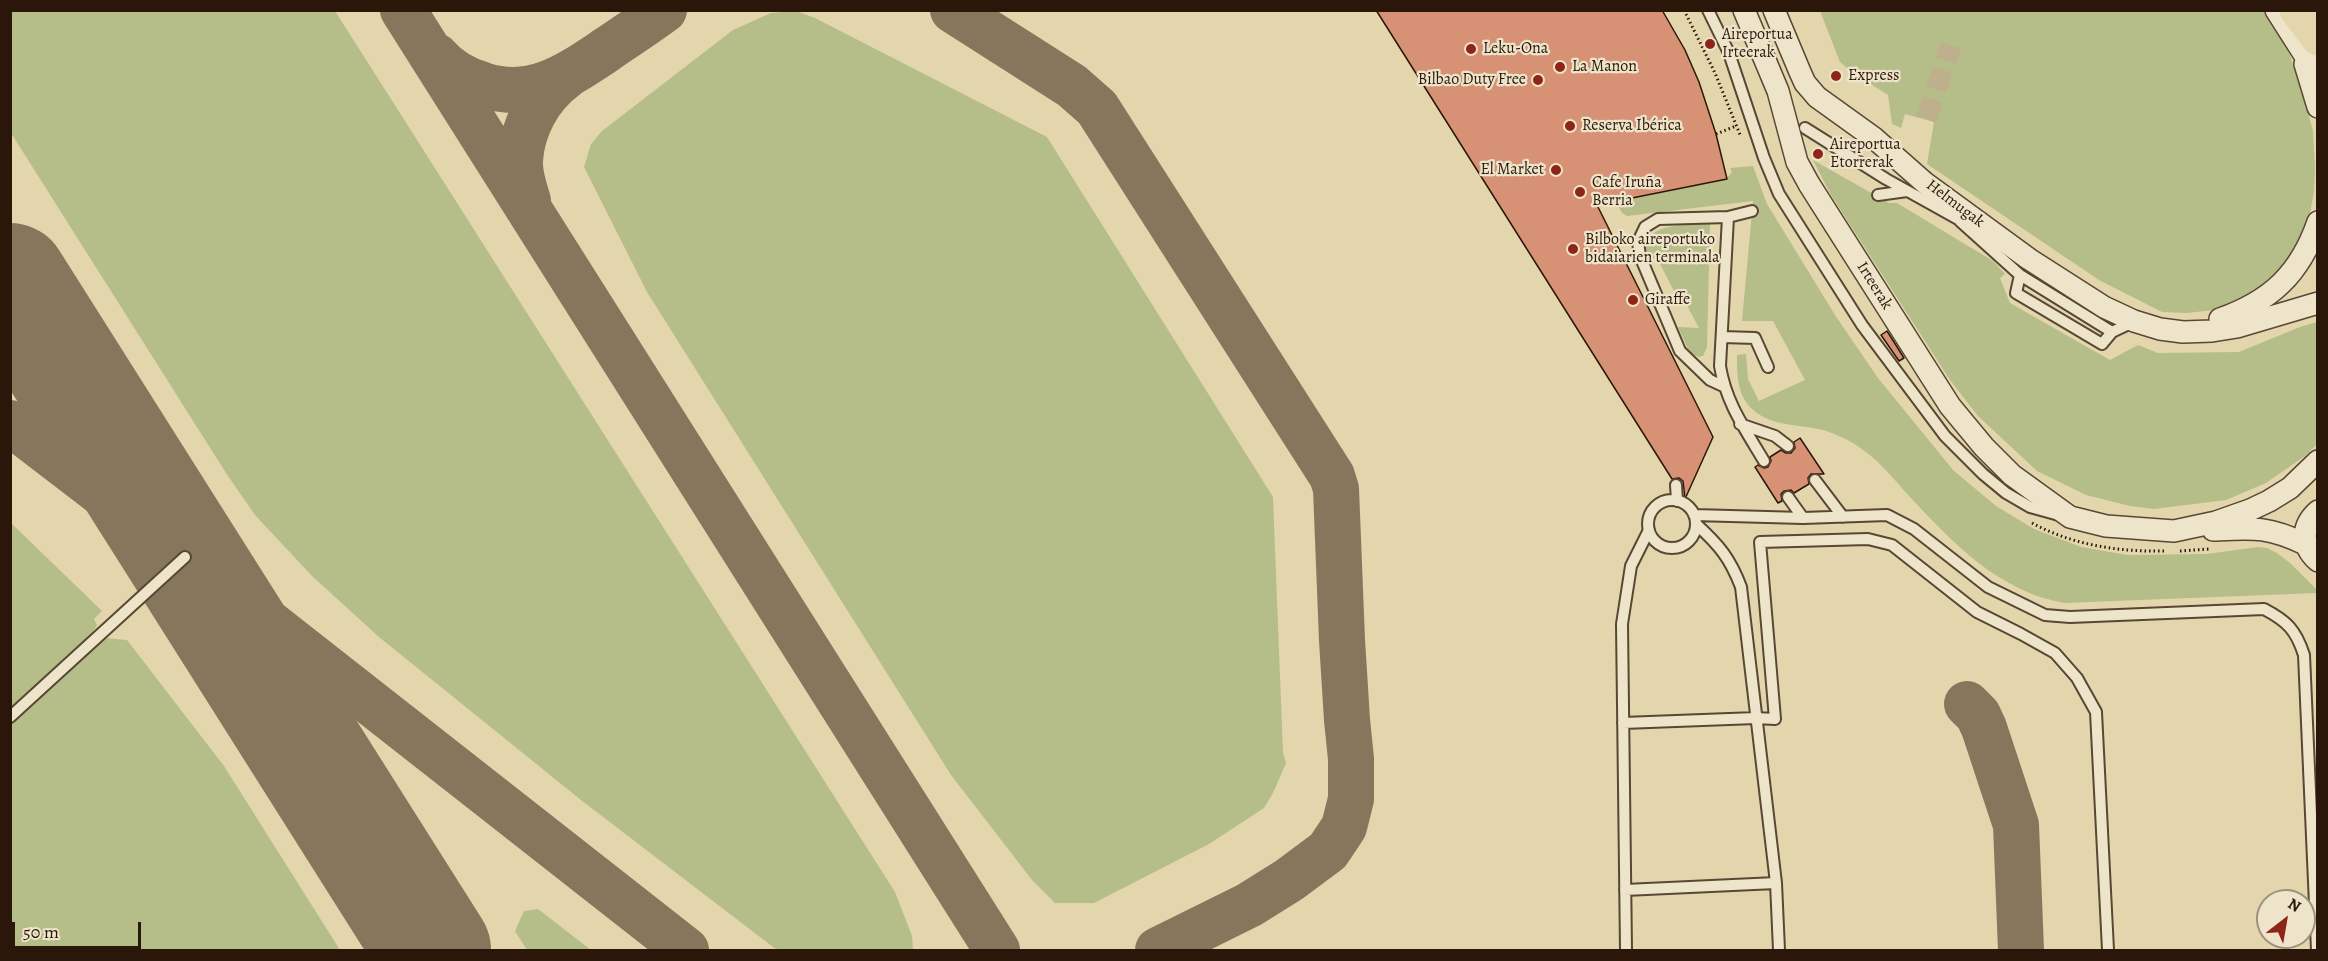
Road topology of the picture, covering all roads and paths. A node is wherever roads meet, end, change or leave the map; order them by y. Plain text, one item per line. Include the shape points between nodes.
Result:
1 (1708, 10) edge
2 (1744, 10) edge
3 (1774, 10) edge
4 (2276, 10) edge
5 (2296, 10) edge
6 (2309, 44) edge
7 (2318, 76) edge
8 (2318, 107) edge
9 (1736, 126) dead end
10 (1805, 128) dead end
11 (1716, 134) dead end
12 (1906, 191) junction
13 (1878, 195) dead end
14 (1752, 211) dead end
15 (1728, 217) junction
16 (1957, 219) junction
17 (2318, 222) edge
18 (2025, 267) junction
19 (2318, 303) edge
20 (2134, 321) junction
21 (2112, 332) junction
22 (2183, 332) junction
23 (1722, 337) junction
24 (1768, 367) dead end
25 (1723, 386) junction
26 (1740, 423) junction
27 (1788, 446) dead end
28 (1764, 461) dead end
29 (2318, 462) edge
30 (1815, 480) dead end
31 (1676, 485) dead end
32 (1788, 497) dead end
33 (1677, 501) junction
34 (2318, 511) edge
35 (1843, 517) junction
36 (2070, 517) junction
37 (1803, 518) junction
38 (1695, 519) junction
39 (1649, 530) junction
40 (2174, 531) junction
41 (2311, 552) edge
42 (184, 557) dead end
43 (10, 717) edge
44 (1756, 718) junction
45 (1623, 723) junction
46 (1776, 884) junction
47 (1625, 890) junction
48 (1625, 925) junction
49 (1619, 951) edge
50 (1626, 951) edge
51 (1779, 951) edge
52 (2108, 951) edge
53 (2318, 951) edge

1 - 36 lane via 1729,53 1779,194 1875,342 1945,436 1983,474 2030,507
2 - 36 street, Irteerak via 1778,91 1797,162 1905,337 1950,406 1984,447 2013,475
3 - 18 street, Helmugak via 1810,90 1874,138
4 - 6 street
5 - 6 highway
6 - 7 street
6 - 8 street
9 - 11 path
10 - 12 lane
12 - 13 lane
12 - 16 lane
14 - 15 lane
15 - 23 lane
15 - 25 lane via 1658,219 1645,227 1638,242 1640,256 1680,351 1710,380
16 - 18 lane
16 - 18 lane
17 - 22 street via 2295,268 2257,304
18 - 20 street, Helmugak
18 - 21 lane
18 - 21 lane via 2016,293 2102,344
19 - 22 street, Helmugak via 2237,327
20 - 21 lane
20 - 22 street, Helmugak
23 - 24 lane via 1755,338
23 - 25 lane
25 - 26 lane
26 - 27 lane via 1775,436
26 - 28 lane
29 - 40 street via 2290,488 2250,510
30 - 35 lane
31 - 33 lane
32 - 37 lane
33 - 38 lane via 1690,508
33 - 39 lane via 1665,501 1654,508
34 - 41 street via 2308,521 2305,532
35 - 37 lane
35 - 53 lane via 1887,515 1914,529 1988,587 2044,615 2264,609 2283,619 2299,638 2304,655
36 - 40 street via 2106,526
37 - 38 lane
38 - 39 lane via 1693,535 1686,544 1675,548 1654,540
38 - 44 lane via 1733,564 1741,587
39 - 45 lane via 1631,566 1622,624
40 - 41 street via 2261,528 2288,535
42 - 43 lane
44 - 45 lane
44 - 46 lane
44 - 52 lane via 1775,719 1760,542 1868,539 1892,545 1977,612 2055,653 2077,678 2096,712
45 - 47 lane
46 - 47 lane
46 - 51 lane
47 - 48 lane
48 - 49 lane
48 - 50 lane

